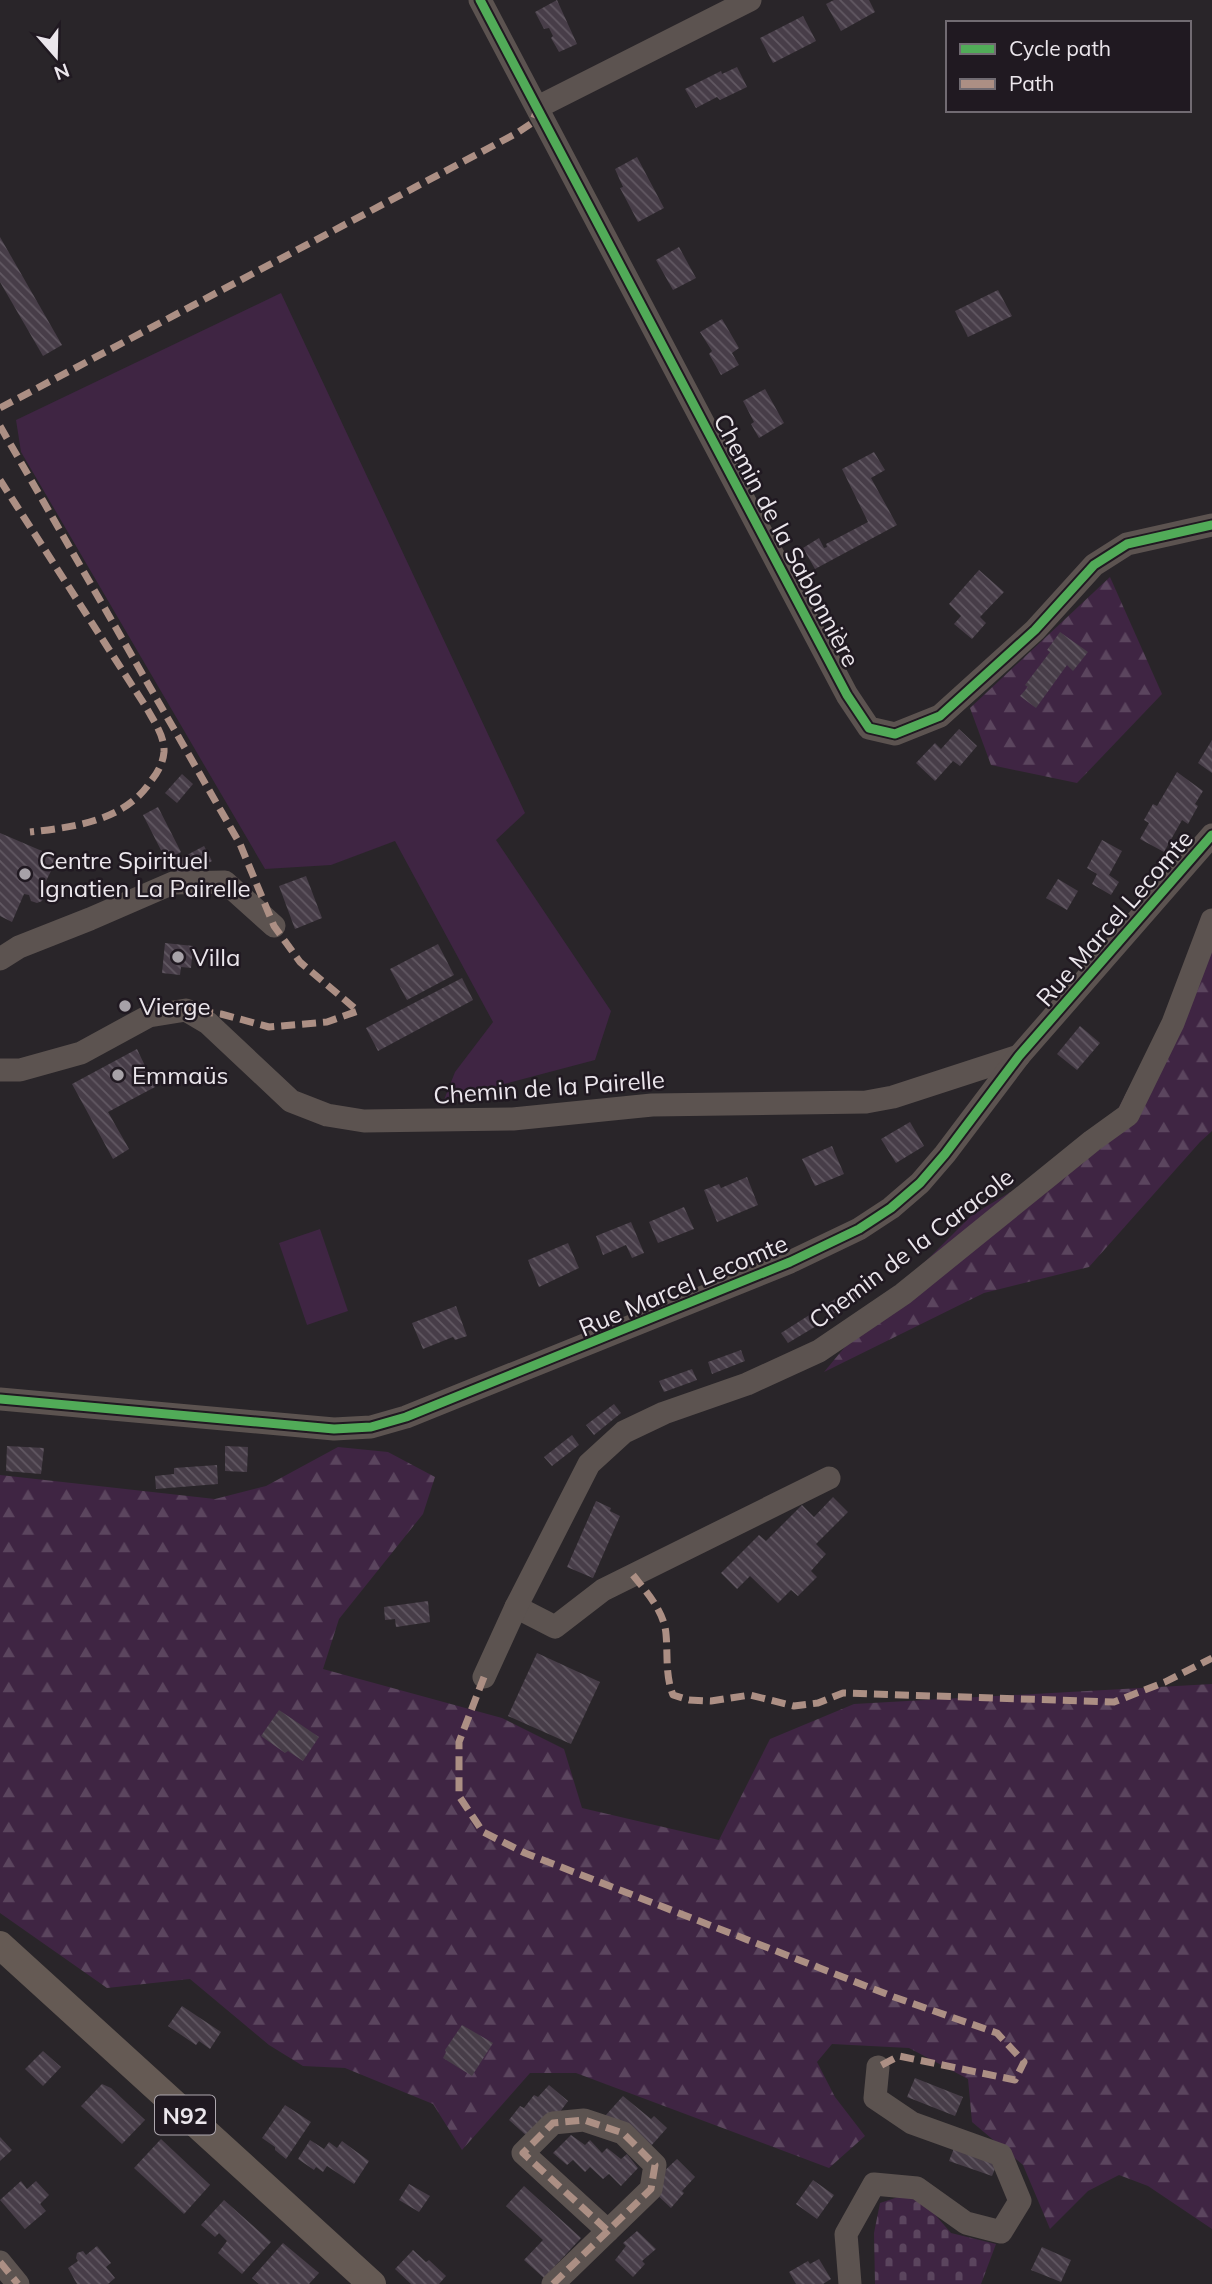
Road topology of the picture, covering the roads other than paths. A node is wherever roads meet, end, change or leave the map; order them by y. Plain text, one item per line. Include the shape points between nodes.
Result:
1 (480, 0) edge
2 (750, 0) edge
3 (538, 107) junction
4 (1212, 525) edge
5 (1212, 835) edge
6 (1212, 920) edge
7 (274, 926) dead end
8 (0, 959) edge
9 (1019, 1056) junction
10 (0, 1070) edge
11 (0, 1399) edge
12 (829, 1478) dead end
13 (516, 1607) junction
14 (484, 1677) dead end
15 (0, 1945) edge
16 (878, 2067) dead end
17 (608, 2231) junction
18 (0, 2262) edge
19 (18, 2284) edge
20 (372, 2284) edge
21 (553, 2284) edge
22 (850, 2284) edge

1 - 3 street, Chemin de la Sablonnière
2 - 3 street
3 - 4 street, Chemin de la Sablonnière via 847,695 870,728 895,734 940,716 1035,630 1094,565 1127,544
5 - 9 street, Rue Marcel Lecomte
6 - 13 street, Chemin de la Caracole via 1173,1023 1128,1115 903,1294 819,1351 624,1432 589,1464
7 - 8 street via 225,882 173,883
9 - 10 street, Chemin de la Pairelle via 866,1102 652,1105 513,1119 364,1121 327,1115 291,1101 208,1023 186,1010 149,1016 81,1054 20,1070
9 - 11 street, Rue Marcel Lecomte via 920,1183 859,1229 666,1314 406,1417 371,1427 334,1429
12 - 13 street via 603,1590 555,1627
13 - 14 street, Chemin de la Caracole
15 - 20 main road, N92
16 - 22 street via 875,2098 912,2123 1001,2155 1020,2201 1001,2232 966,2223 917,2188 874,2184 846,2234
17 - 17 street via 651,2189 656,2165 623,2133 584,2120 552,2123 523,2153
17 - 21 street
18 - 19 street

